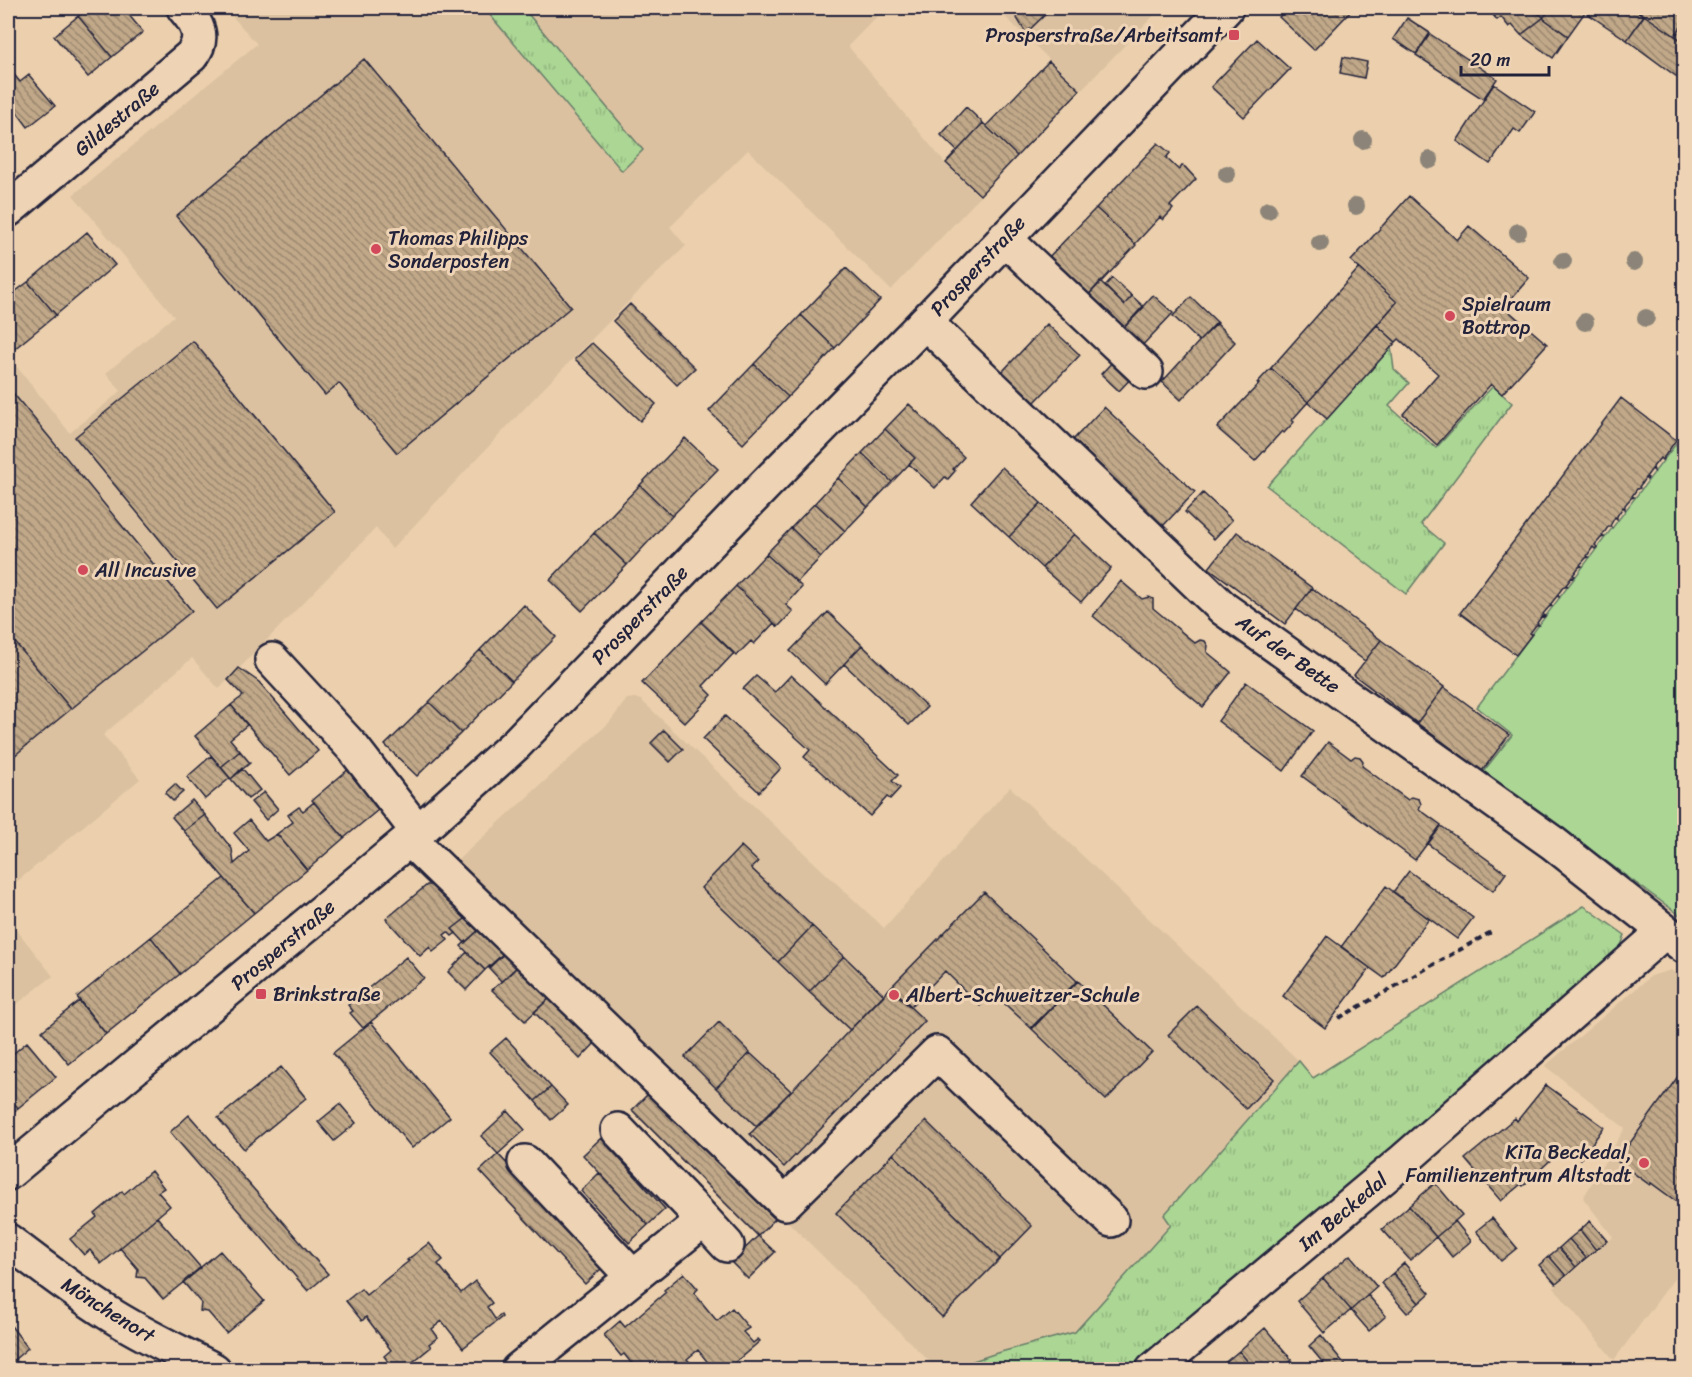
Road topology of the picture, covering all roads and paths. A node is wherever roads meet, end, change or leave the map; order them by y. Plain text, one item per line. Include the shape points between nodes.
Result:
1 (1226, 8) edge
2 (187, 12) edge
3 (8, 210) edge
4 (1004, 238) junction
5 (925, 322) junction
6 (1146, 372) dead end
7 (272, 660) dead end
8 (413, 836) junction
9 (1493, 931) dead end
10 (1675, 939) edge
11 (1340, 1018) dead end
12 (618, 1130) dead end
13 (525, 1162) dead end
14 (8, 1173) edge
15 (704, 1220) junction
16 (1111, 1220) dead end
17 (8, 1241) edge
18 (727, 1245) dead end
19 (633, 1277) junction
20 (214, 1370) edge
21 (518, 1370) edge
22 (1153, 1370) edge

1 - 4 street, Prosperstraße
2 - 3 street, Gildestraße via 200,38 191,56
4 - 5 street, Prosperstraße
4 - 6 street
5 - 8 street, Prosperstraße via 516,744
5 - 10 street, Auf der Bette via 1224,609 1553,843
7 - 8 street via 354,749
8 - 14 street, Prosperstraße
8 - 16 street via 784,1203 937,1053
9 - 11 path
10 - 22 street, Im Beckedal
12 - 15 street
13 - 19 street
15 - 18 street
15 - 19 street
17 - 20 street, Mönchenort via 109,1314
19 - 21 street

